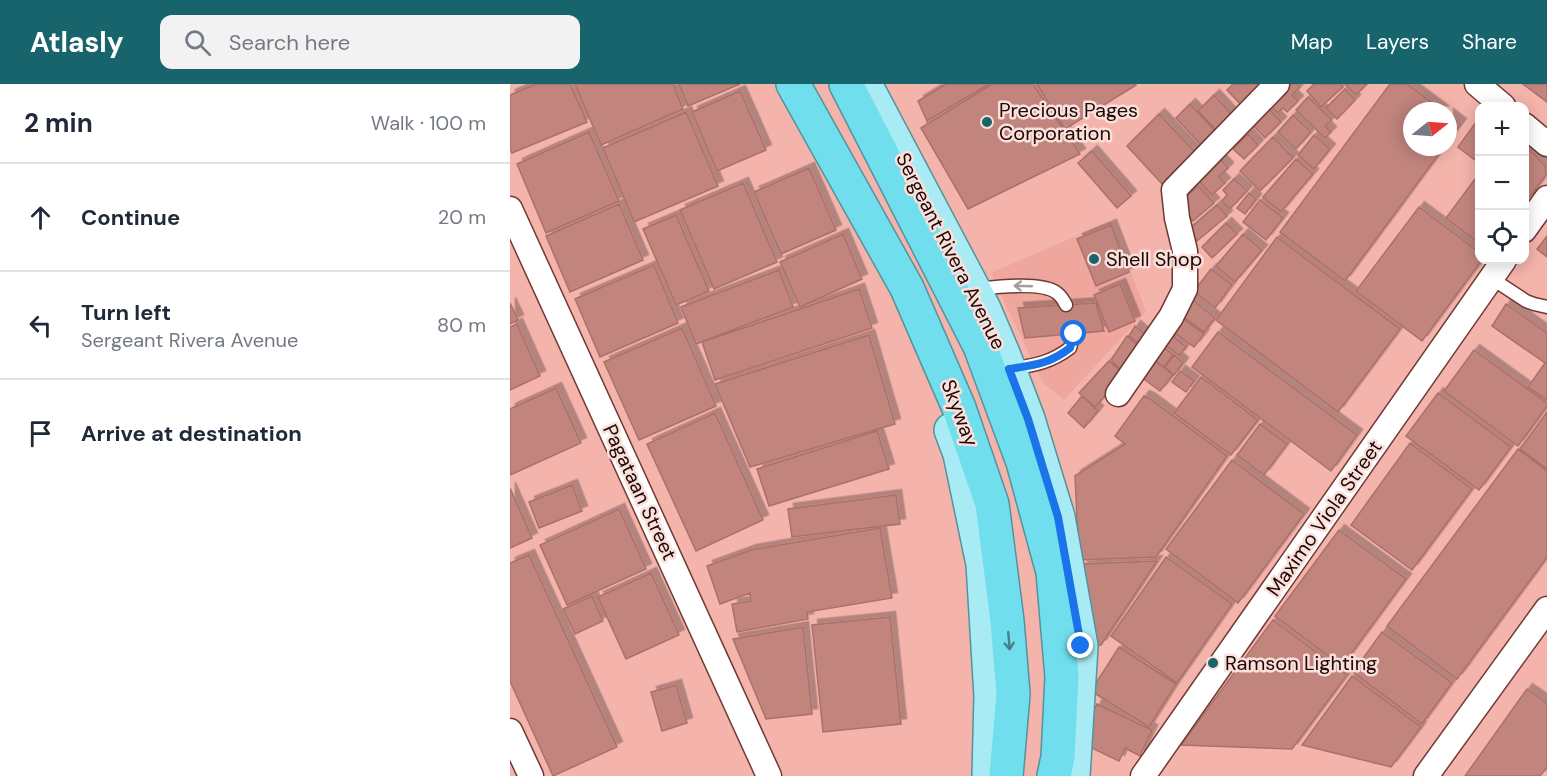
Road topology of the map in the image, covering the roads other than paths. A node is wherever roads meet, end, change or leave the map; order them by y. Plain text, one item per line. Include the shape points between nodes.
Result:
1 (791, 84) edge
2 (846, 84) edge
3 (865, 84) edge
4 (1277, 84) edge
5 (1477, 84) edge
6 (1498, 102) edge
7 (1529, 129) edge
8 (1547, 144) edge
9 (1547, 198) edge
10 (510, 208) edge
11 (1529, 223) edge
12 (1498, 269) edge
13 (974, 289) junction
14 (1066, 305) dead end
15 (1547, 308) edge
16 (1074, 334) dead end
17 (1009, 369) junction
18 (1118, 394) dead end
19 (1547, 609) edge
20 (510, 731) edge
21 (531, 776) edge
22 (770, 776) edge
23 (989, 776) edge
24 (1006, 776) edge
25 (1054, 776) edge
26 (1073, 776) edge
27 (1143, 776) edge
28 (1426, 776) edge

1 - 23 main road via 930,374 960,454 983,564 991,696
1 -> 24 highway, Skyway via 907,288 959,408 992,504 1014,694
2 - 25 highway via 980,346 1023,462 1053,572 1062,676
3 - 13 main road, Sergeant Rivera Avenue
4 - 18 street via 1174,190 1185,251 1185,289 1171,317
5 - 6 street
7 - 8 street
9 - 11 street
10 - 22 street, Pagataan Street
12 - 15 lane via 1526,301
12 - 27 street, Maximo Viola Street
14 -> 13 lane via 1057,292 1042,288
13 - 17 main road, Sergeant Rivera Avenue
16 - 17 lane via 1070,348 1059,357 1043,364
17 - 26 main road, Sergeant Rivera Avenue via 1058,517 1081,646
19 - 28 street
20 - 21 street

